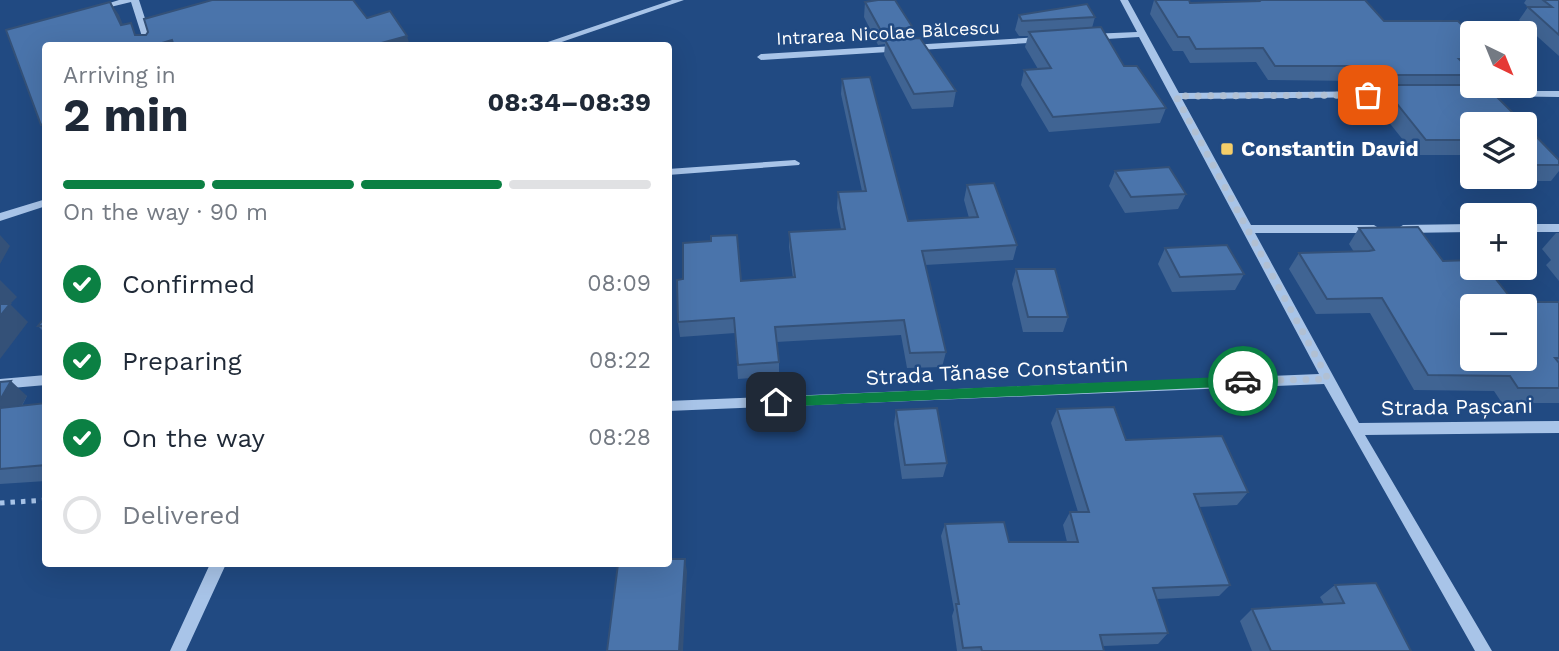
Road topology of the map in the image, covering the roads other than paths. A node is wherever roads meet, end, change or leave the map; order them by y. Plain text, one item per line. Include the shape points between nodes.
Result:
1 (129, 0) edge
2 (135, 0) edge
3 (680, 0) edge
4 (1124, 0) edge
5 (90, 10) edge
6 (1142, 34) junction
7 (1074, 38) edge
8 (1047, 40) edge
9 (148, 42) edge
10 (552, 42) edge
11 (761, 57) dead end
12 (1409, 94) edge
13 (1537, 94) edge
14 (1559, 94) edge
15 (1176, 96) junction
16 (795, 163) dead end
17 (672, 172) edge
18 (42, 203) edge
19 (0, 217) edge
20 (1460, 228) edge
21 (1537, 228) edge
22 (1559, 228) edge
23 (1248, 229) junction
24 (1328, 379) junction
25 (42, 380) edge
26 (0, 384) edge
27 (672, 407) edge
28 (1559, 427) edge
29 (1356, 429) junction
30 (217, 567) edge
31 (178, 651) edge
32 (1483, 651) edge

1 - 5 street
2 - 9 street
3 - 10 street
4 - 6 street
6 - 7 street
6 - 15 street
8 - 11 street, Intrarea Nicolae Bălcescu
12 - 15 street
13 - 14 street
15 - 23 street
16 - 17 street
18 - 19 street
20 - 23 street
21 - 22 street
23 - 24 street
24 - 27 street, Strada Tănase Constantin
24 - 29 street
25 - 26 street
28 - 29 street, Strada Pașcani
29 - 32 street
30 - 31 street

